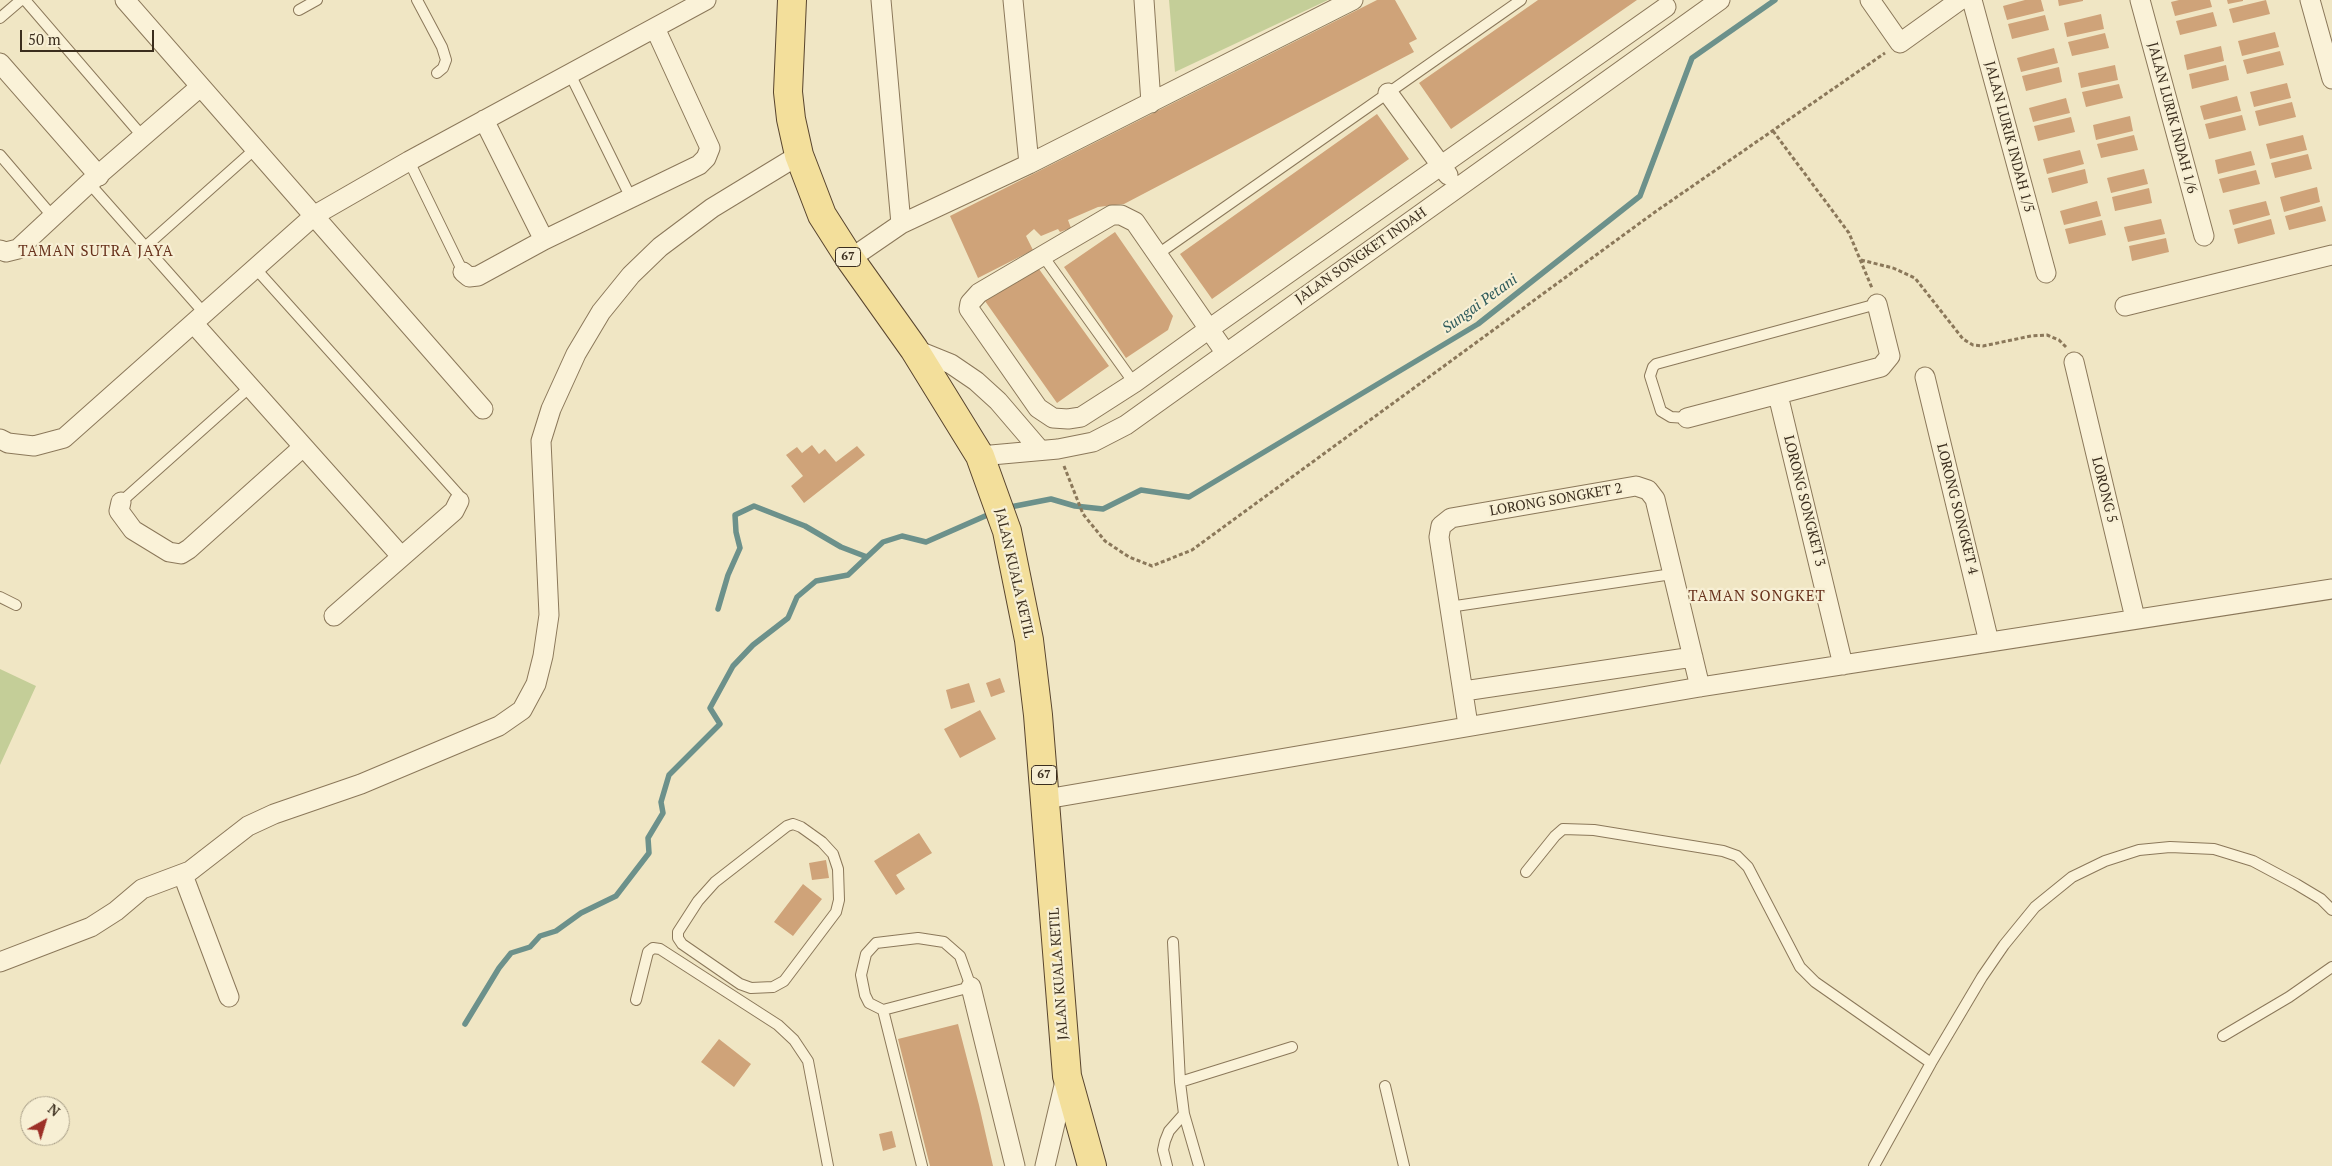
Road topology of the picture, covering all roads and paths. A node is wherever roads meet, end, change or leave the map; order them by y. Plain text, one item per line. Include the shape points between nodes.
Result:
1 (21, 0) edge
2 (25, 0) edge
3 (125, 0) edge
4 (317, 0) edge
5 (417, 0) edge
6 (706, 0) edge
7 (792, 0) edge
8 (881, 0) edge
9 (1013, 0) edge
10 (1144, 0) edge
11 (1353, 0) edge
12 (1521, 0) edge
13 (1720, 0) edge
14 (1870, 0) edge
15 (1960, 0) edge
16 (1972, 0) edge
17 (2140, 0) edge
18 (2310, 0) edge
19 (1663, 4) edge
20 (299, 10) dead end
21 (0, 18) edge
22 (655, 28) junction
23 (1681, 28) junction
24 (1900, 43) junction
25 (0, 63) edge
26 (436, 73) dead end
27 (570, 74) junction
28 (2332, 79) edge
29 (200, 87) junction
30 (1388, 94) junction
31 (1151, 103) junction
32 (484, 120) junction
33 (1773, 131) junction
34 (143, 137) junction
35 (254, 150) junction
36 (0, 155) edge
37 (799, 155) junction
38 (409, 161) junction
39 (1029, 164) junction
40 (1441, 166) junction
41 (94, 180) junction
42 (1457, 188) junction
43 (631, 198) junction
44 (315, 215) junction
45 (54, 217) junction
46 (901, 224) junction
47 (2204, 236) dead end
48 (544, 240) junction
49 (145, 246) junction
50 (0, 250) edge
51 (1158, 254) junction
52 (2332, 255) edge
53 (1043, 256) junction
54 (850, 260) junction
55 (1861, 260) junction
56 (256, 269) junction
57 (463, 272) joint
58 (2046, 273) dead end
59 (1877, 304) junction
60 (2125, 306) dead end
61 (199, 319) junction
62 (1209, 329) junction
63 (914, 350) junction
64 (1225, 352) junction
65 (2074, 362) joint
66 (1925, 377) dead end
67 (1134, 384) junction
68 (250, 387) junction
69 (1778, 395) junction
70 (483, 409) dead end
71 (1687, 418) joint
72 (0, 439) edge
73 (304, 447) junction
74 (1049, 449) junction
75 (980, 456) junction
76 (459, 501) joint
77 (121, 502) joint
78 (401, 556) junction
79 (1672, 574) junction
80 (2332, 589) edge
81 (0, 597) edge
82 (16, 605) dead end
83 (1449, 607) junction
84 (334, 616) dead end
85 (2135, 618) junction
86 (1989, 642) junction
87 (1693, 656) junction
88 (1843, 665) junction
89 (1700, 687) junction
90 (1464, 691) junction
91 (1468, 726) junction
92 (1046, 799) junction
93 (1526, 872) dead end
94 (183, 875) junction
95 (2332, 910) edge
96 (1173, 942) dead end
97 (0, 962) edge
98 (2332, 968) edge
99 (740, 984) junction
100 (971, 987) junction
101 (732, 995) junction
102 (229, 996) dead end
103 (636, 1000) dead end
104 (883, 1010) junction
105 (2223, 1036) dead end
106 (1292, 1047) dead end
107 (1931, 1062) junction
108 (1066, 1076) junction
109 (1180, 1082) junction
110 (1385, 1086) dead end
111 (1184, 1114) junction
112 (828, 1166) edge
113 (922, 1166) edge
114 (1015, 1166) edge
115 (1045, 1166) edge
116 (1092, 1166) edge
117 (1167, 1166) edge
118 (1199, 1166) edge
119 (1404, 1166) edge
120 (1874, 1166) edge

1 - 21 lane
2 - 34 lane
3 - 29 street
4 - 20 lane
5 - 26 lane via 446,60
6 - 22 street
7 - 37 main road, JALAN KUALA KETIL / 67 via 788,92
8 - 46 street
9 - 39 street
10 - 31 street
11 - 31 street
12 - 30 lane
13 - 23 street, JALAN SONGKET INDAH
14 - 24 street
15 - 24 street
16 - 58 street, JALAN LURIK INDAH 1/5
17 - 47 street, JALAN LURIK INDAH 1/6
18 - 28 street
19 - 23 street
19 - 40 street
22 - 27 street
22 - 43 street via 710,148 699,165
23 - 42 street, JALAN SONGKET INDAH
24 - 33 path
25 - 41 street
27 - 32 street
27 - 43 lane
29 - 34 street
29 - 35 street
30 - 40 street
30 - 51 lane
31 - 39 street
32 - 38 street
32 - 48 street
33 - 55 path via 1849,234
33 - 74 path via 1647,218 1192,550 1152,566 1129,557 1105,541 1083,514
34 - 41 street
35 - 44 street
35 - 49 lane
36 - 45 lane
37 - 54 main road, JALAN KUALA KETIL / 67 via 822,215
37 - 94 street via 712,208 660,247 631,275 601,312 576,354 551,409 541,442 549,615 536,684 522,710 499,726 361,784 248,826
38 - 44 street
38 - 57 lane
39 - 46 street
40 - 42 street
40 - 62 street
41 - 45 street
41 - 49 lane
42 - 64 street, JALAN SONGKET INDAH
43 - 48 street
44 - 56 street
44 - 70 street
45 - 50 street via 18,249
46 - 54 street
48 - 57 street via 478,276 469,277
49 - 61 lane
51 - 53 street via 1135,222 1121,215 1112,215
51 - 62 street
52 - 60 street
53 - 67 lane
53 - 67 street via 980,293 970,303 969,309 1038,408 1052,418 1082,416
54 - 63 main road, JALAN KUALA KETIL / 67
55 - 59 path
55 - 65 path via 1893,268 1915,278 1963,339 1973,345 2047,335 2059,340
56 - 61 street
56 - 76 lane via 458,494
59 - 69 street via 1889,348 1890,356 1886,362
59 - 71 lane via 1656,364 1650,376 1661,411 1672,417
61 - 68 street
61 - 72 street via 64,438 34,446
62 - 64 street
62 - 67 street
63 - 74 street via 951,364 976,381
63 - 75 main road, JALAN KUALA KETIL / 67
64 - 74 street, JALAN SONGKET INDAH via 1126,425 1094,442
65 - 85 street, LORONG 5
66 - 86 street, LORONG SONGKET 4
68 - 73 street
68 - 77 lane
69 - 71 street
69 - 88 street, LORONG SONGKET 3
73 - 77 street via 181,554 169,552 133,530 118,511
73 - 78 street
74 - 75 street, JALAN SONGKET INDAH
75 - 92 main road, JALAN KUALA KETIL / 67 via 1007,531 1029,640
76 - 78 street via 454,510
78 - 84 street
79 - 83 lane
79 - 83 street, LORONG SONGKET 2 via 1656,499 1648,490 1636,486 1451,518 1442,526 1439,537
79 - 87 street, LORONG SONGKET 2
80 - 85 street
81 - 82 lane
83 - 90 street
85 - 86 street
86 - 88 street
87 - 89 street, LORONG SONGKET 2
87 - 90 street
88 - 89 street
89 - 91 street
90 - 91 street
91 - 92 street
92 - 108 main road, JALAN KUALA KETIL / 67
93 - 107 lane via 1563,829 1594,830 1737,856 1748,867 1800,967 1815,982
94 - 97 street via 142,889 91,927
94 - 102 street
95 - 107 lane via 2321,899 2253,861 2214,849 2170,847 2138,850 2105,861 2072,877 2035,907 1982,977
96 - 109 lane
98 - 105 lane
99 - 99 lane via 763,988 784,981 836,912 840,888 833,854 822,842 793,824 714,882 678,932 682,944
99 - 101 lane
100 - 104 lane
100 - 104 lane via 960,956 944,942 918,938 876,943 866,954 861,975 869,1003
100 - 114 street
101 - 103 lane via 660,949 653,948 648,952
101 - 112 lane via 778,1025 794,1040 808,1061
104 - 113 lane
106 - 109 lane
107 - 120 lane
108 - 115 street
108 - 116 main road, JALAN KUALA KETIL / 67
109 - 111 lane
110 - 119 lane
111 - 117 lane via 1168,1131 1164,1150
111 - 118 lane

